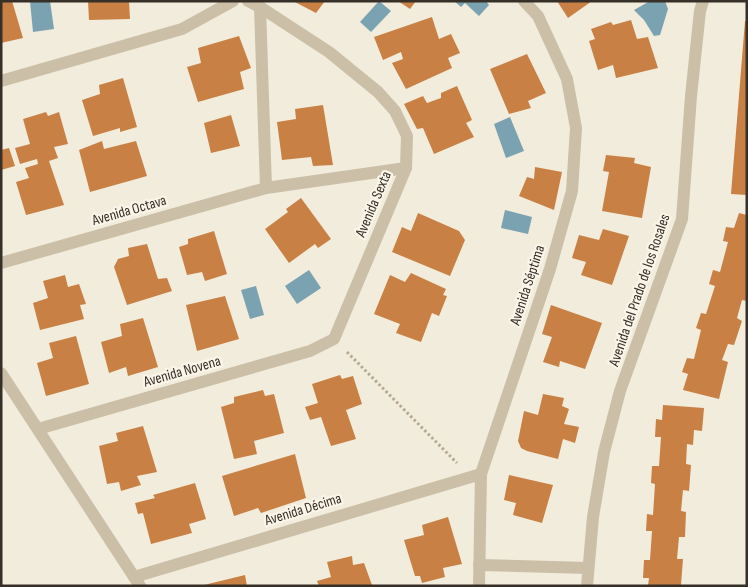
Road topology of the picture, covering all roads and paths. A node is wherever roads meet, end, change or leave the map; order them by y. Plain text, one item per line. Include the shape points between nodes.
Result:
1 (233, 1) edge
2 (248, 1) edge
3 (524, 1) edge
4 (703, 1) edge
5 (260, 8) junction
6 (1, 81) edge
7 (406, 168) junction
8 (266, 188) junction
9 (1, 263) edge
10 (334, 339) junction
11 (1, 373) edge
12 (38, 429) junction
13 (476, 475) junction
14 (480, 565) junction
15 (588, 568) junction
16 (137, 581) edge
17 (479, 586) edge
18 (587, 586) edge

1 - 6 street via 182,29
2 - 5 street, Avenida Sexta
3 - 13 street, Avenida Séptima via 538,16 567,79 576,128 572,191 550,269
4 - 15 street, Avenida del Prado de los Rosales via 691,96 682,219 620,391 603,461
5 - 7 street, Avenida Sexta via 329,52 395,110 407,136
5 - 8 street
7 - 8 street, Avenida Octava
7 - 10 street, Avenida Sexta
8 - 9 street, Avenida Octava
10 - 12 street, Avenida Novena via 310,351
10 - 13 path
11 - 12 street
12 - 16 street
13 - 14 street, Avenida Séptima
13 - 16 street, Avenida Décima
14 - 15 street
14 - 17 street, Avenida Séptima
15 - 18 street, Avenida del Prado de los Rosales

